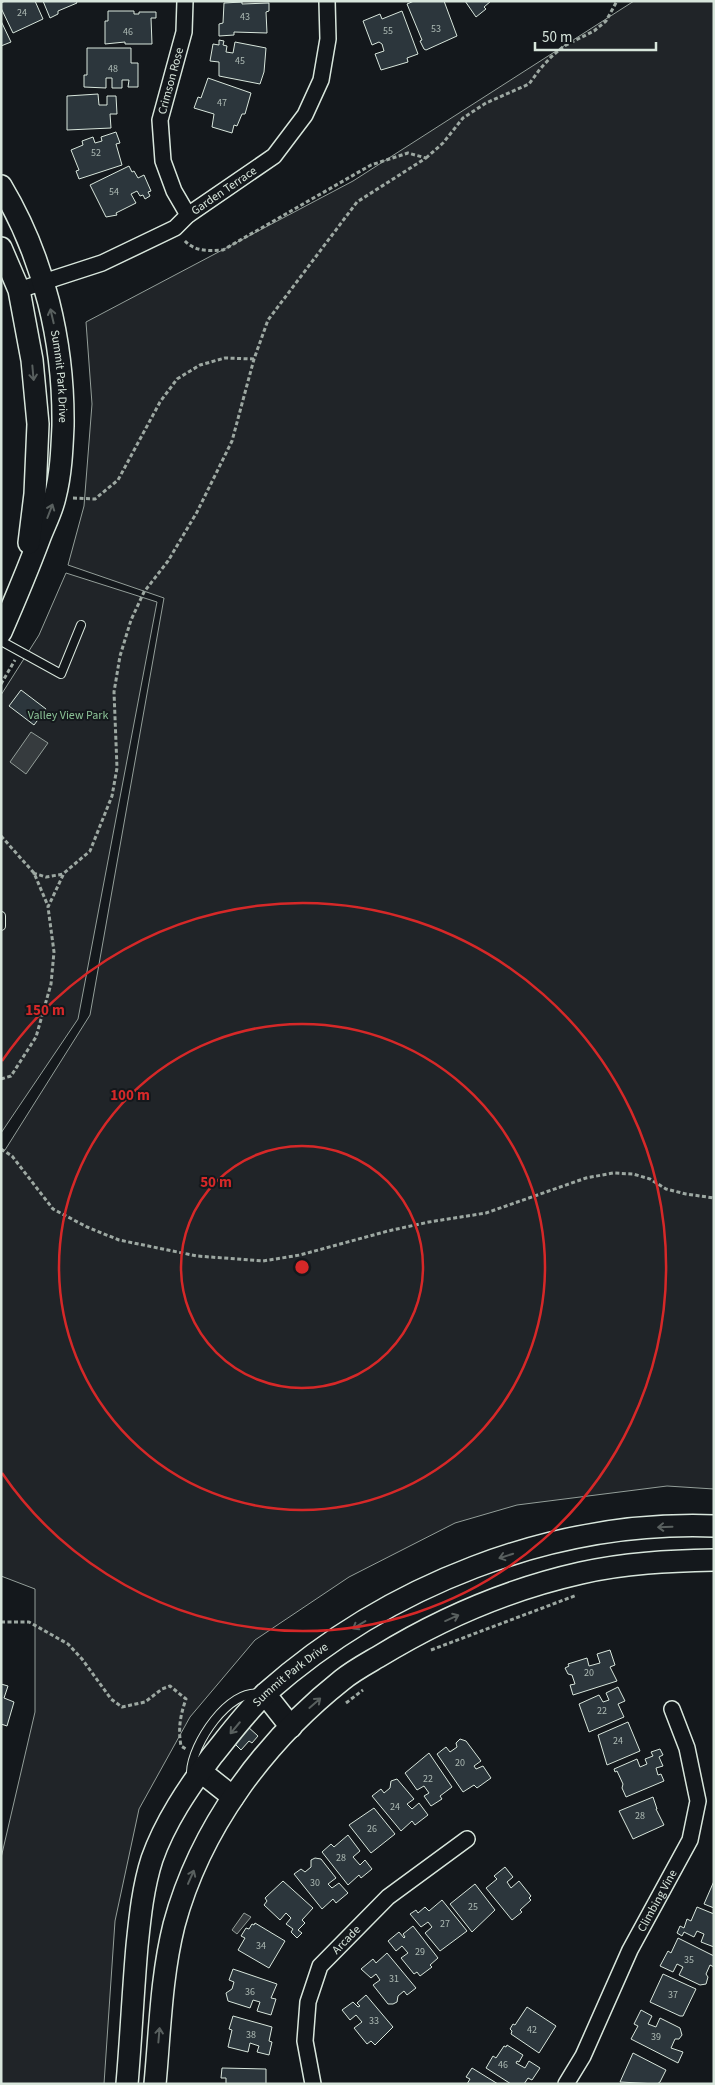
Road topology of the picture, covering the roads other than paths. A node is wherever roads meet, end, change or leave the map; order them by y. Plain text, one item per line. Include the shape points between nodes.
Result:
1 (185, 1) edge
2 (326, 1) edge
3 (1, 186) edge
4 (188, 215) junction
5 (1, 248) edge
6 (44, 283) junction
7 (19, 290) junction
8 (26, 573) junction
9 (81, 625) dead end
10 (1, 632) edge
11 (1, 641) edge
12 (1, 916) edge
13 (1, 926) edge
14 (714, 1526) edge
15 (714, 1560) edge
16 (265, 1694) junction
17 (672, 1708) dead end
18 (291, 1727) junction
19 (196, 1777) junction
20 (233, 1797) junction
21 (467, 1839) dead end
22 (127, 2084) edge
23 (155, 2084) edge
24 (314, 2084) edge
25 (566, 2084) edge

1 - 4 street, Crimson Rose via 184,32 160,120 162,161
2 - 4 street, Garden Terrace via 328,39 320,80 305,116 274,156
3 - 6 street, Summit Park Drive via 16,211
4 - 6 street, Garden Terrace via 175,228 102,263
5 - 7 street, Summit Park Drive
6 - 7 street, Garden Terrace
8 -> 6 street, Summit Park Drive via 55,498 62,450 62,376
7 -> 8 street, Summit Park Drive via 32,360 38,424 35,494
8 - 10 street, Summit Park Drive
9 - 11 lane via 61,674
12 - 13 lane
14 -> 16 street, Summit Park Drive via 600,1533 552,1543 472,1567 392,1606 348,1632
18 -> 15 street via 344,1678 414,1635 501,1596 581,1573 650,1561
16 - 18 street
16 - 19 street, Summit Park Drive
17 - 25 street, Climbing Vine via 687,1748 698,1802 690,1840 630,1950 583,2056
18 - 20 street
19 - 20 street
19 - 22 street, Summit Park Drive via 168,1821 145,1886
23 -> 20 street via 164,1971 174,1925 206,1842
21 - 24 street, Arcade via 388,1897 320,1966 308,2002 305,2041

